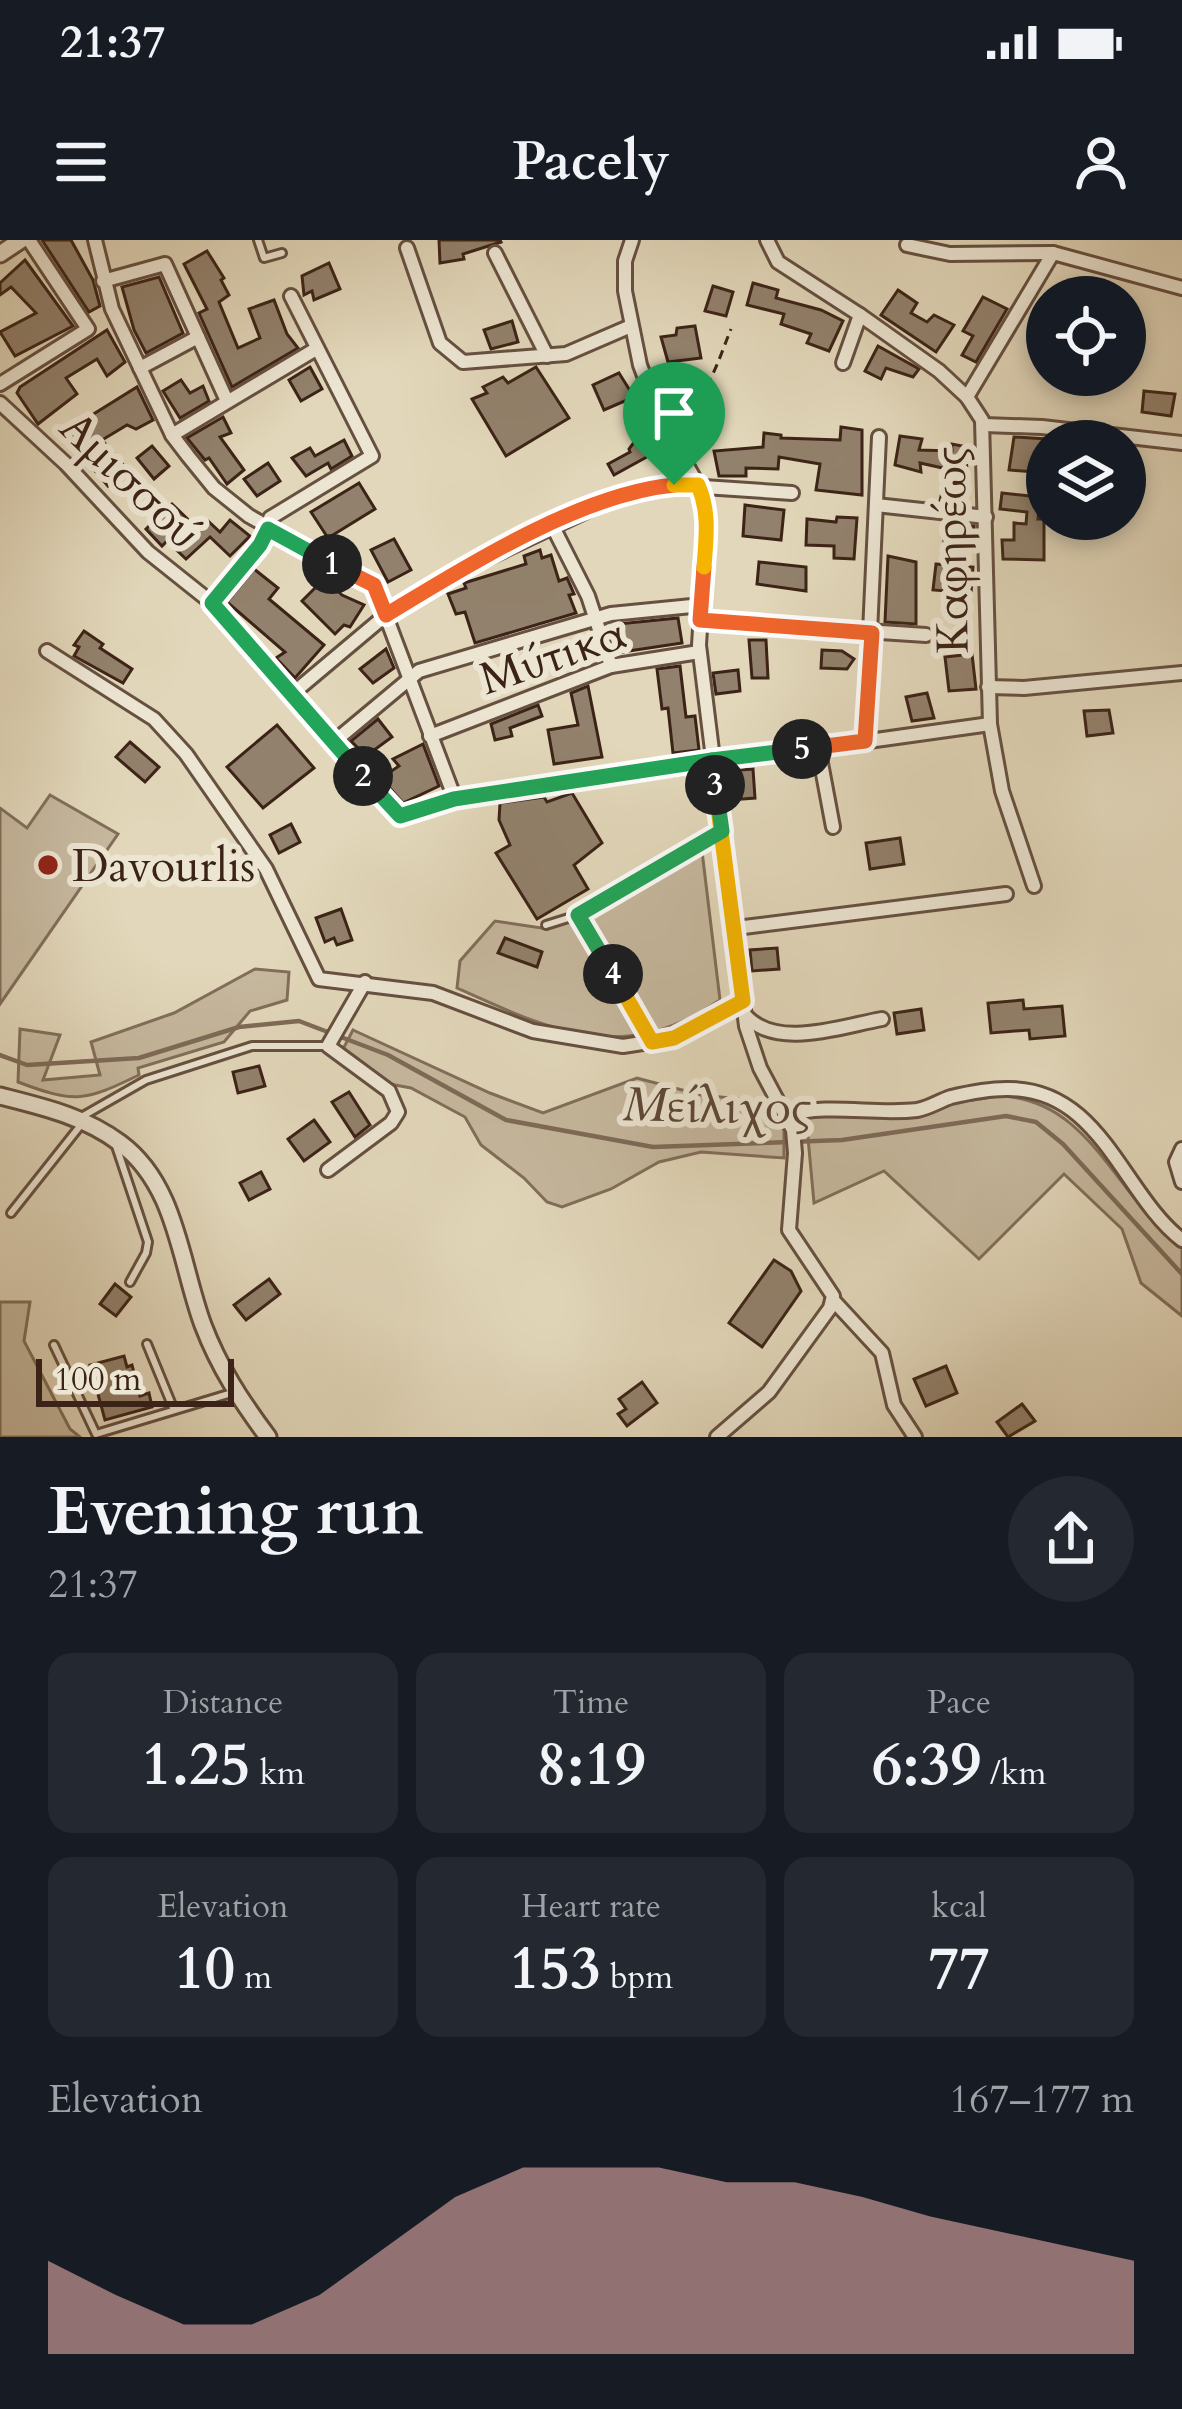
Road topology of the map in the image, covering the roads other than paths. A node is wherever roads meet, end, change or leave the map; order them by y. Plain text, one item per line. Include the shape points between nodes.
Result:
1 (25, 240) edge
2 (95, 240) edge
3 (258, 240) edge
4 (632, 240) edge
5 (767, 240) edge
6 (907, 244) dead end
7 (407, 248) dead end
8 (282, 253) dead end
9 (495, 253) dead end
10 (1053, 253) junction
11 (0, 254) edge
12 (103, 281) junction
13 (1182, 288) edge
14 (291, 296) dead end
15 (860, 314) junction
16 (631, 326) junction
17 (198, 337) junction
18 (316, 349) junction
19 (547, 356) junction
20 (843, 363) dead end
21 (140, 368) junction
22 (0, 385) edge
23 (967, 397) junction
24 (227, 401) junction
25 (0, 403) edge
26 (984, 425) junction
27 (172, 434) junction
28 (880, 437) dead end
29 (1182, 442) edge
30 (698, 485) junction
31 (792, 494) dead end
32 (876, 505) junction
33 (986, 518) junction
34 (552, 525) junction
35 (268, 529) junction
36 (212, 603) junction
37 (701, 613) junction
38 (386, 615) junction
39 (596, 618) junction
40 (872, 633) junction
41 (926, 635) dead end
42 (47, 651) dead end
43 (699, 652) junction
44 (611, 666) junction
45 (1182, 673) edge
46 (408, 677) junction
47 (988, 688) junction
48 (292, 694) junction
49 (990, 724) junction
50 (430, 736) junction
51 (334, 741) junction
52 (865, 741) junction
53 (818, 747) junction
54 (712, 760) junction
55 (454, 799) junction
56 (833, 826) dead end
57 (722, 831) junction
58 (1034, 886) dead end
59 (1006, 894) dead end
60 (578, 915) junction
61 (546, 926) dead end
62 (736, 928) junction
63 (365, 982) junction
64 (744, 1007) junction
65 (882, 1019) dead end
66 (652, 1042) junction
67 (329, 1044) junction
68 (0, 1096) edge
69 (787, 1115) junction
70 (82, 1120) junction
71 (116, 1140) junction
72 (1182, 1149) edge
73 (328, 1169) dead end
74 (1182, 1182) edge
75 (11, 1213) dead end
76 (1180, 1234) edge
77 (130, 1282) dead end
78 (833, 1300) junction
79 (148, 1344) dead end
80 (54, 1345) dead end
81 (235, 1392) junction
82 (174, 1410) junction
83 (268, 1437) edge
84 (717, 1437) edge
85 (915, 1437) edge

1 - 11 street
1 - 22 street via 88,329
2 - 12 street
3 - 8 lane via 264,258
4 - 16 street via 625,268
5 - 15 street, Καφηρέως via 782,266
6 - 10 street via 950,254
7 - 19 street via 435,330 453,357 472,363
9 - 19 street
10 - 13 street
10 - 23 street
12 - 17 street via 165,264
12 - 21 street
14 - 18 street
15 - 20 street
15 - 23 street, Καφηρέως
16 - 19 street
16 - 30 street via 660,418
17 - 21 street
17 - 24 street
18 - 24 street
18 - 35 street via 372,456 273,516
21 - 27 street
23 - 26 street, Καφηρέως
24 - 27 street
25 - 36 street, Αμισσού via 148,552
26 - 29 street
26 - 33 street, Καφηρέως
27 - 35 street via 214,488
28 - 32 street
30 - 31 street
30 - 34 street via 628,494
30 - 37 street via 707,515
32 - 33 street
32 - 40 street
33 - 47 street, Καφηρέως
34 - 38 street
34 - 39 street
35 - 36 street
35 - 38 street via 370,582
36 - 48 street, Αμισσού
37 - 39 street via 648,608
37 - 40 street
37 - 43 street
38 - 46 street
38 - 48 street
39 - 44 street
39 - 46 street
40 - 41 street
40 - 52 street
42 - 63 street via 154,719 186,754 266,869 317,977
43 - 44 street, Μύτικα
43 - 54 street
44 - 50 street, Μύτικα
45 - 47 street
46 - 50 street
46 - 51 street
47 - 49 street, Καφηρέως
48 - 51 street, Αμισσού
49 - 52 street
49 - 58 street, Καφηρέως
50 - 55 street
51 - 55 street, Αμισσού via 396,814
52 - 53 street
53 - 54 street
53 - 56 street
54 - 55 street
54 - 57 street
57 - 60 lane
57 - 62 street
59 - 62 street
60 - 61 lane
60 - 66 lane
62 - 64 street
63 - 66 street via 447,996 552,1036
63 - 67 street
64 - 65 street via 760,1029 783,1033
64 - 66 street
64 - 69 street via 757,1060
67 - 70 lane via 252,1046 146,1080
67 - 73 street via 389,1091 398,1109 391,1123
68 - 70 street
69 - 76 street via 924,1109 1002,1089 1036,1093 1089,1126 1160,1220
69 - 78 street via 794,1150 788,1230
70 - 71 street
70 - 75 lane
71 - 77 lane via 148,1242
71 - 81 street via 145,1166 164,1199 203,1327
72 - 74 street
78 - 84 street via 770,1392
78 - 85 street via 882,1353 893,1406
79 - 82 lane
80 - 82 lane via 96,1433
81 - 82 lane
81 - 83 street

